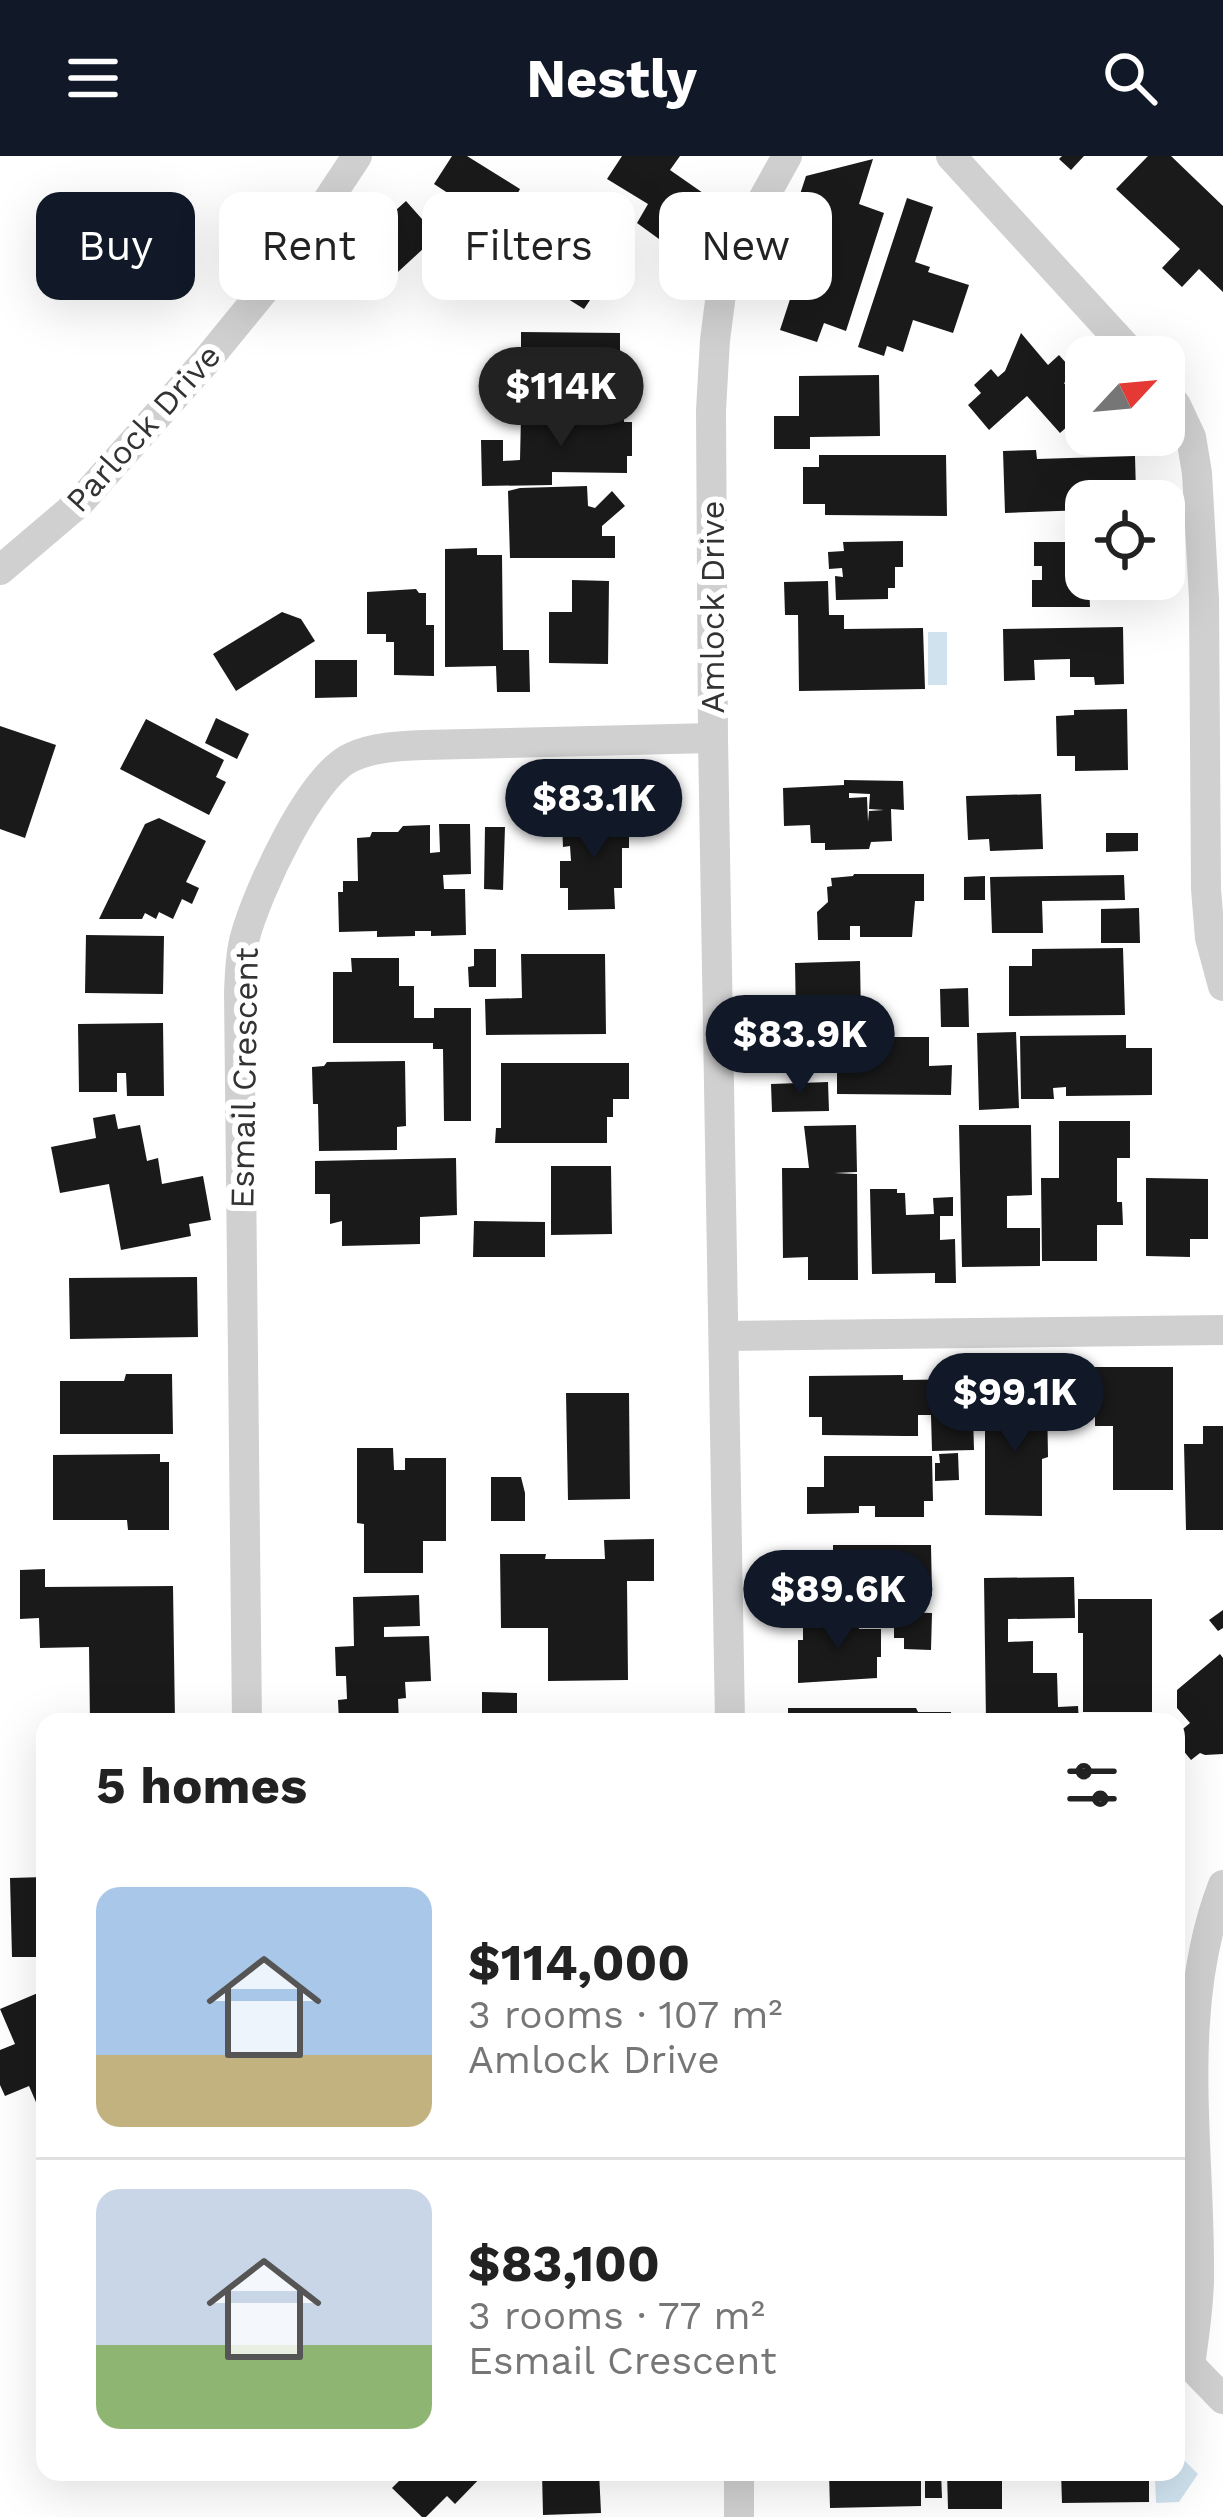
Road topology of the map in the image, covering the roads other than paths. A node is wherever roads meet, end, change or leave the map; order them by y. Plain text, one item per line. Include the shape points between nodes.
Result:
1 (357, 156) edge
2 (787, 156) edge
3 (951, 156) edge
4 (1117, 336) edge
5 (1185, 423) edge
6 (0, 570) edge
7 (1213, 599) edge
8 (713, 738) junction
9 (1223, 986) edge
10 (1223, 1330) edge
11 (725, 1336) junction
12 (247, 1713) edge
13 (730, 1713) edge
14 (1223, 1885) edge
15 (1185, 2350) edge
16 (1185, 2363) edge
17 (1223, 2399) edge
18 (739, 2481) edge
19 (739, 2517) edge

1 - 6 street, Parlock Drive via 287,262 207,360 80,502
2 - 8 street, Amlock Drive via 742,237 715,340
3 - 4 street
5 - 7 street
7 - 9 street via 1206,889
8 - 11 street, Amlock Drive
8 - 12 street, Esmail Crescent via 387,747 349,758 304,806 254,909 239,992
10 - 11 street
11 - 13 street, Amlock Drive
14 - 15 street via 1196,1996 1198,2282
16 - 17 street
18 - 19 street

